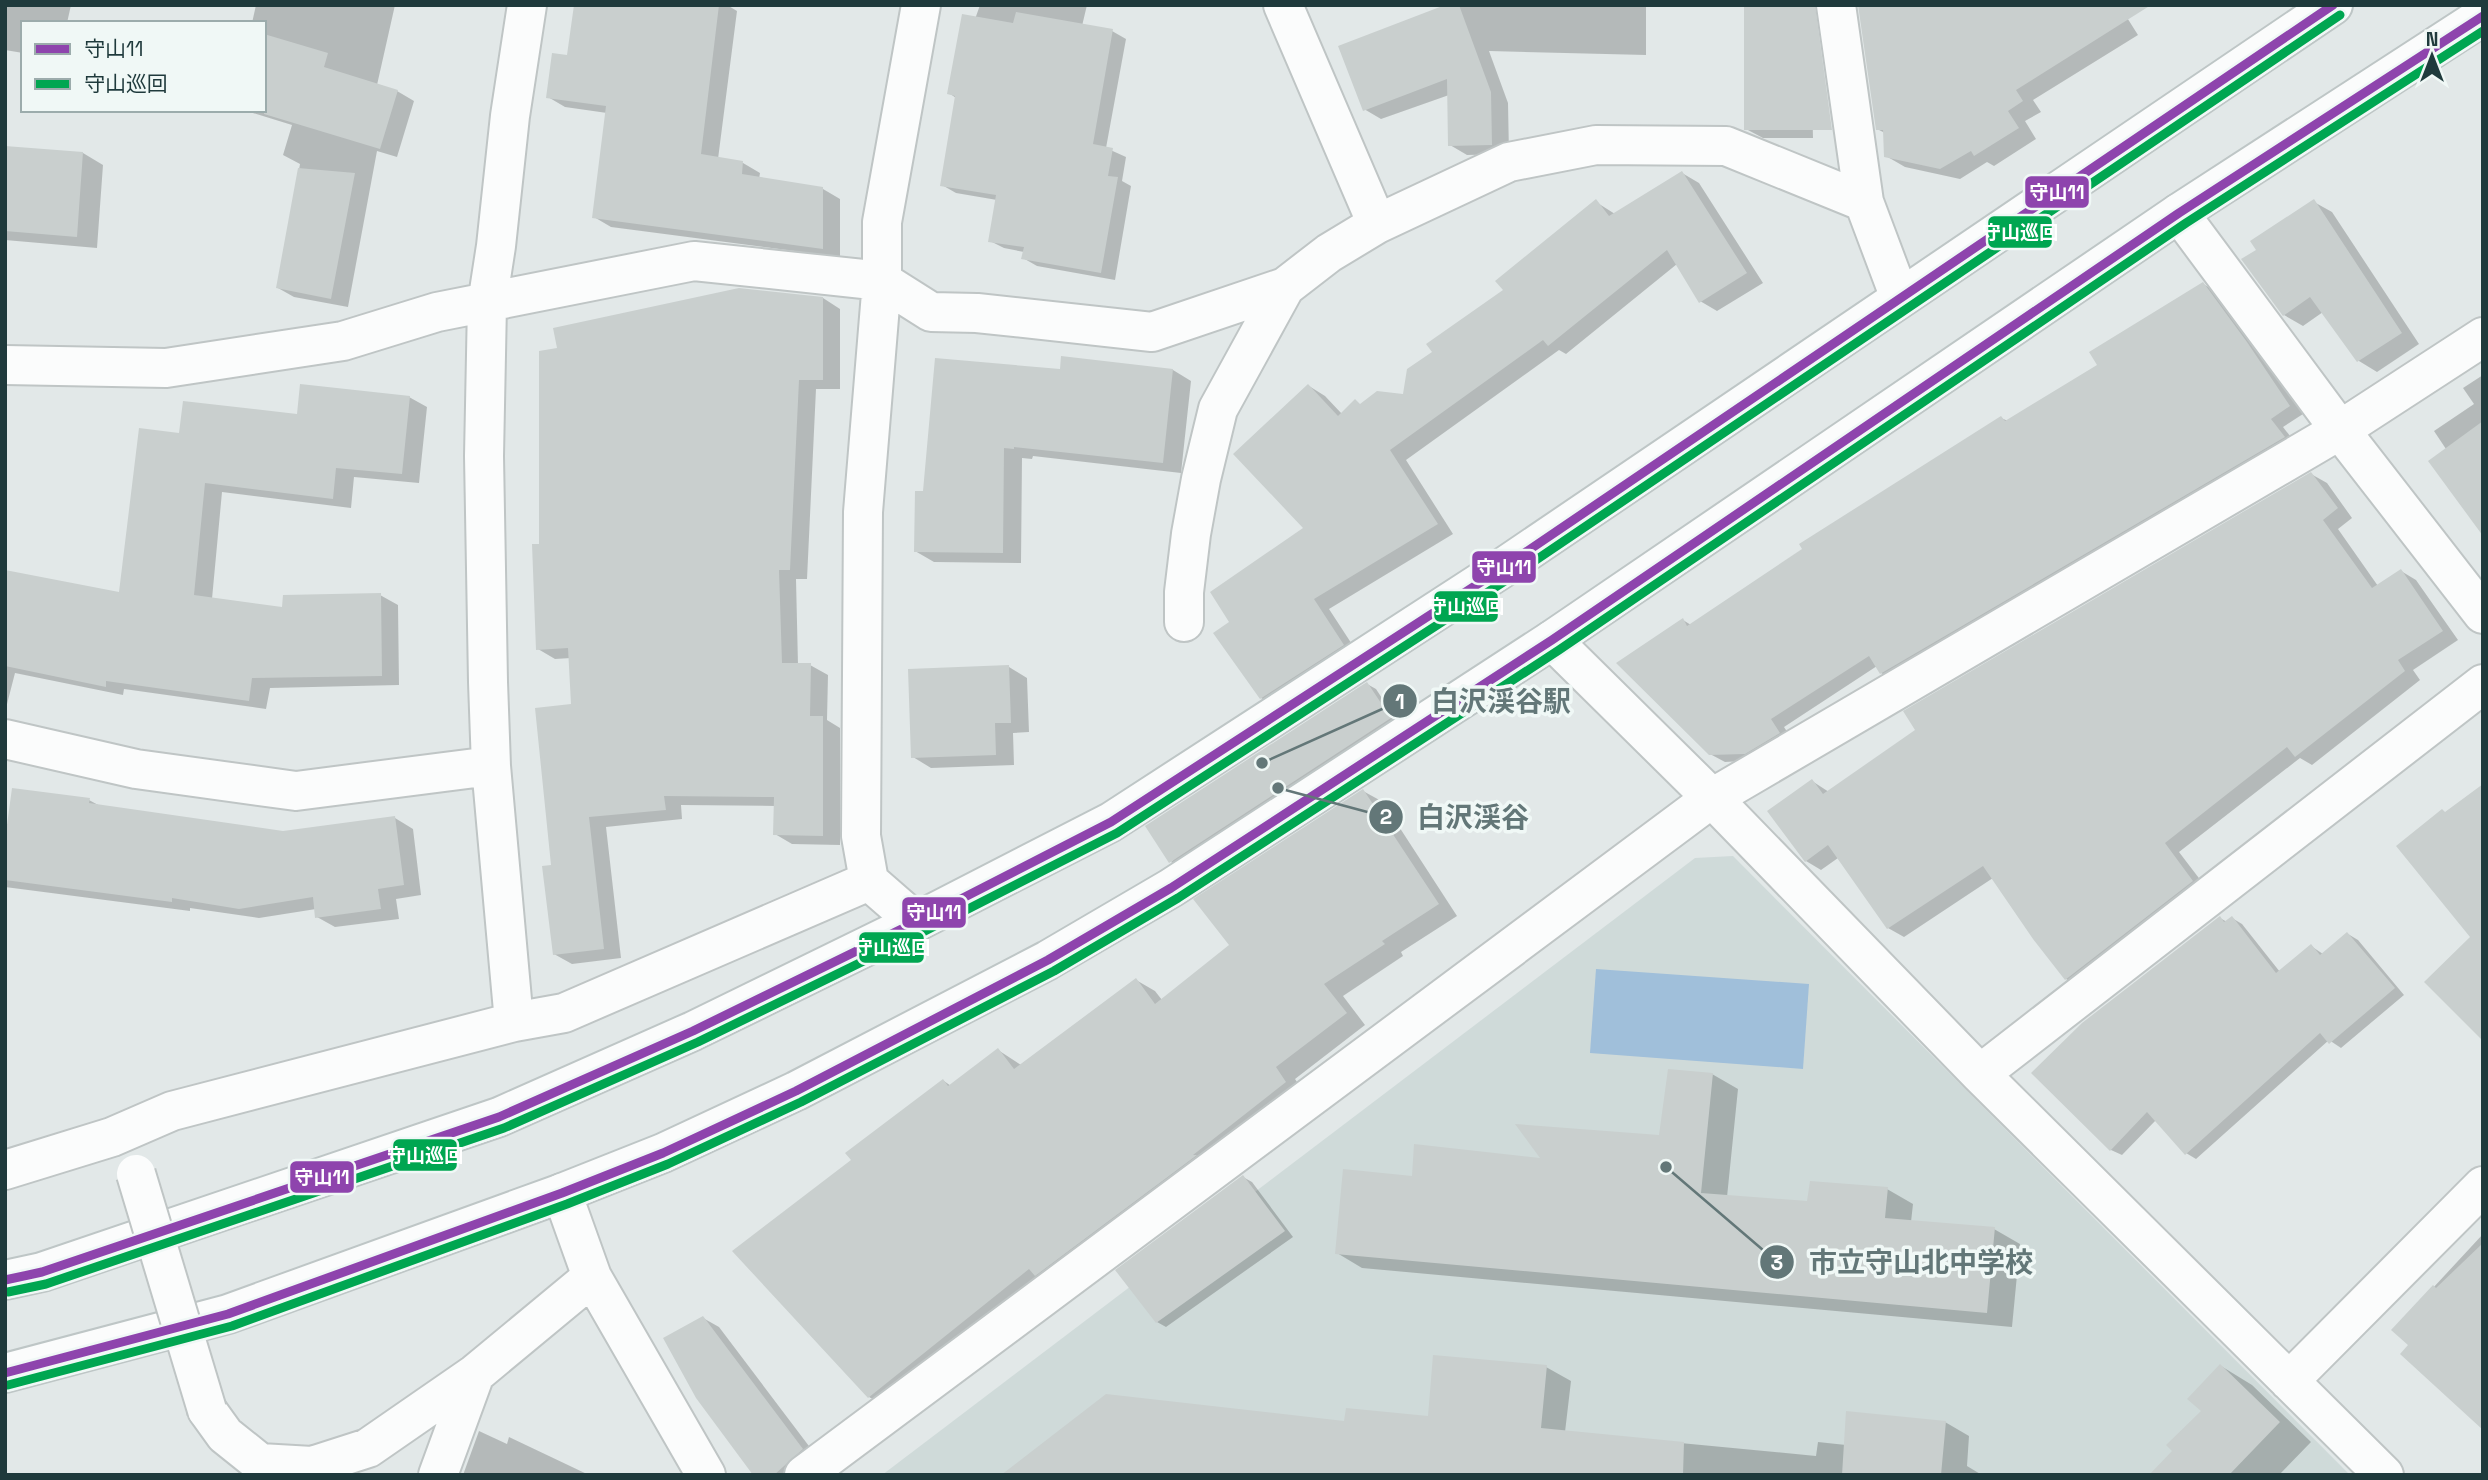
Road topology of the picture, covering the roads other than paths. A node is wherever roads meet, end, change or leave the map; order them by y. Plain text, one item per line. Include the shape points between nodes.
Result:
1 (527, 5) edge
2 (921, 5) edge
3 (1283, 5) edge
4 (1836, 5) edge
5 (2333, 5) edge
6 (2483, 16) edge
7 (1864, 202) junction
8 (2179, 213) junction
9 (1377, 224) junction
10 (882, 281) junction
11 (1285, 288) junction
12 (1900, 298) junction
13 (487, 304) junction
14 (2483, 337) edge
15 (5, 365) edge
16 (2340, 430) junction
17 (2483, 614) edge
18 (1184, 622) dead end
19 (1552, 640) junction
20 (2483, 684) edge
21 (5, 739) edge
22 (492, 766) junction
23 (1712, 798) junction
24 (869, 881) junction
25 (916, 922) junction
26 (514, 1022) junction
27 (1980, 1074) junction
28 (113, 1137) junction
29 (5, 1170) edge
30 (2483, 1186) edge
31 (562, 1193) junction
32 (592, 1277) junction
33 (5, 1280) edge
34 (5, 1373) edge
35 (475, 1374) junction
36 (2289, 1381) junction
37 (438, 1475) edge
38 (706, 1475) edge
39 (804, 1475) edge
40 (2384, 1475) edge

1 - 13 street
2 - 10 street via 881,222
3 - 9 street
4 - 7 street
5 - 12 street
6 - 8 street
7 - 9 street via 1726,146 1596,145 1508,162
7 - 12 street
8 - 16 street
8 - 19 street
9 - 11 street via 1329,253
10 - 11 street via 931,312 1152,332
10 - 13 street via 694,261
10 - 24 street via 863,512 861,836
11 - 18 street via 1218,409 1191,534
12 - 25 street via 1501,569 1111,822
13 - 15 street via 437,312 343,341 166,368
13 - 22 street via 484,456
14 - 16 street
16 - 17 street
16 - 23 street
19 - 23 street
19 - 31 street via 1171,888 1048,960 796,1091 663,1153
20 - 27 street
21 - 22 street via 136,769 296,791
22 - 26 street
23 - 27 street
23 - 39 street
24 - 25 street
24 - 26 street via 565,1013
25 - 33 street via 693,1031 499,1117 42,1272
26 - 28 street via 172,1111
27 - 36 street
28 - 29 street
28 - 35 street, bridge via 136,1174 207,1410 225,1435 260,1463 312,1465 368,1448
30 - 36 street
31 - 32 street
31 - 34 street via 228,1314
32 - 35 street
32 - 38 street
35 - 37 street
36 - 40 street

